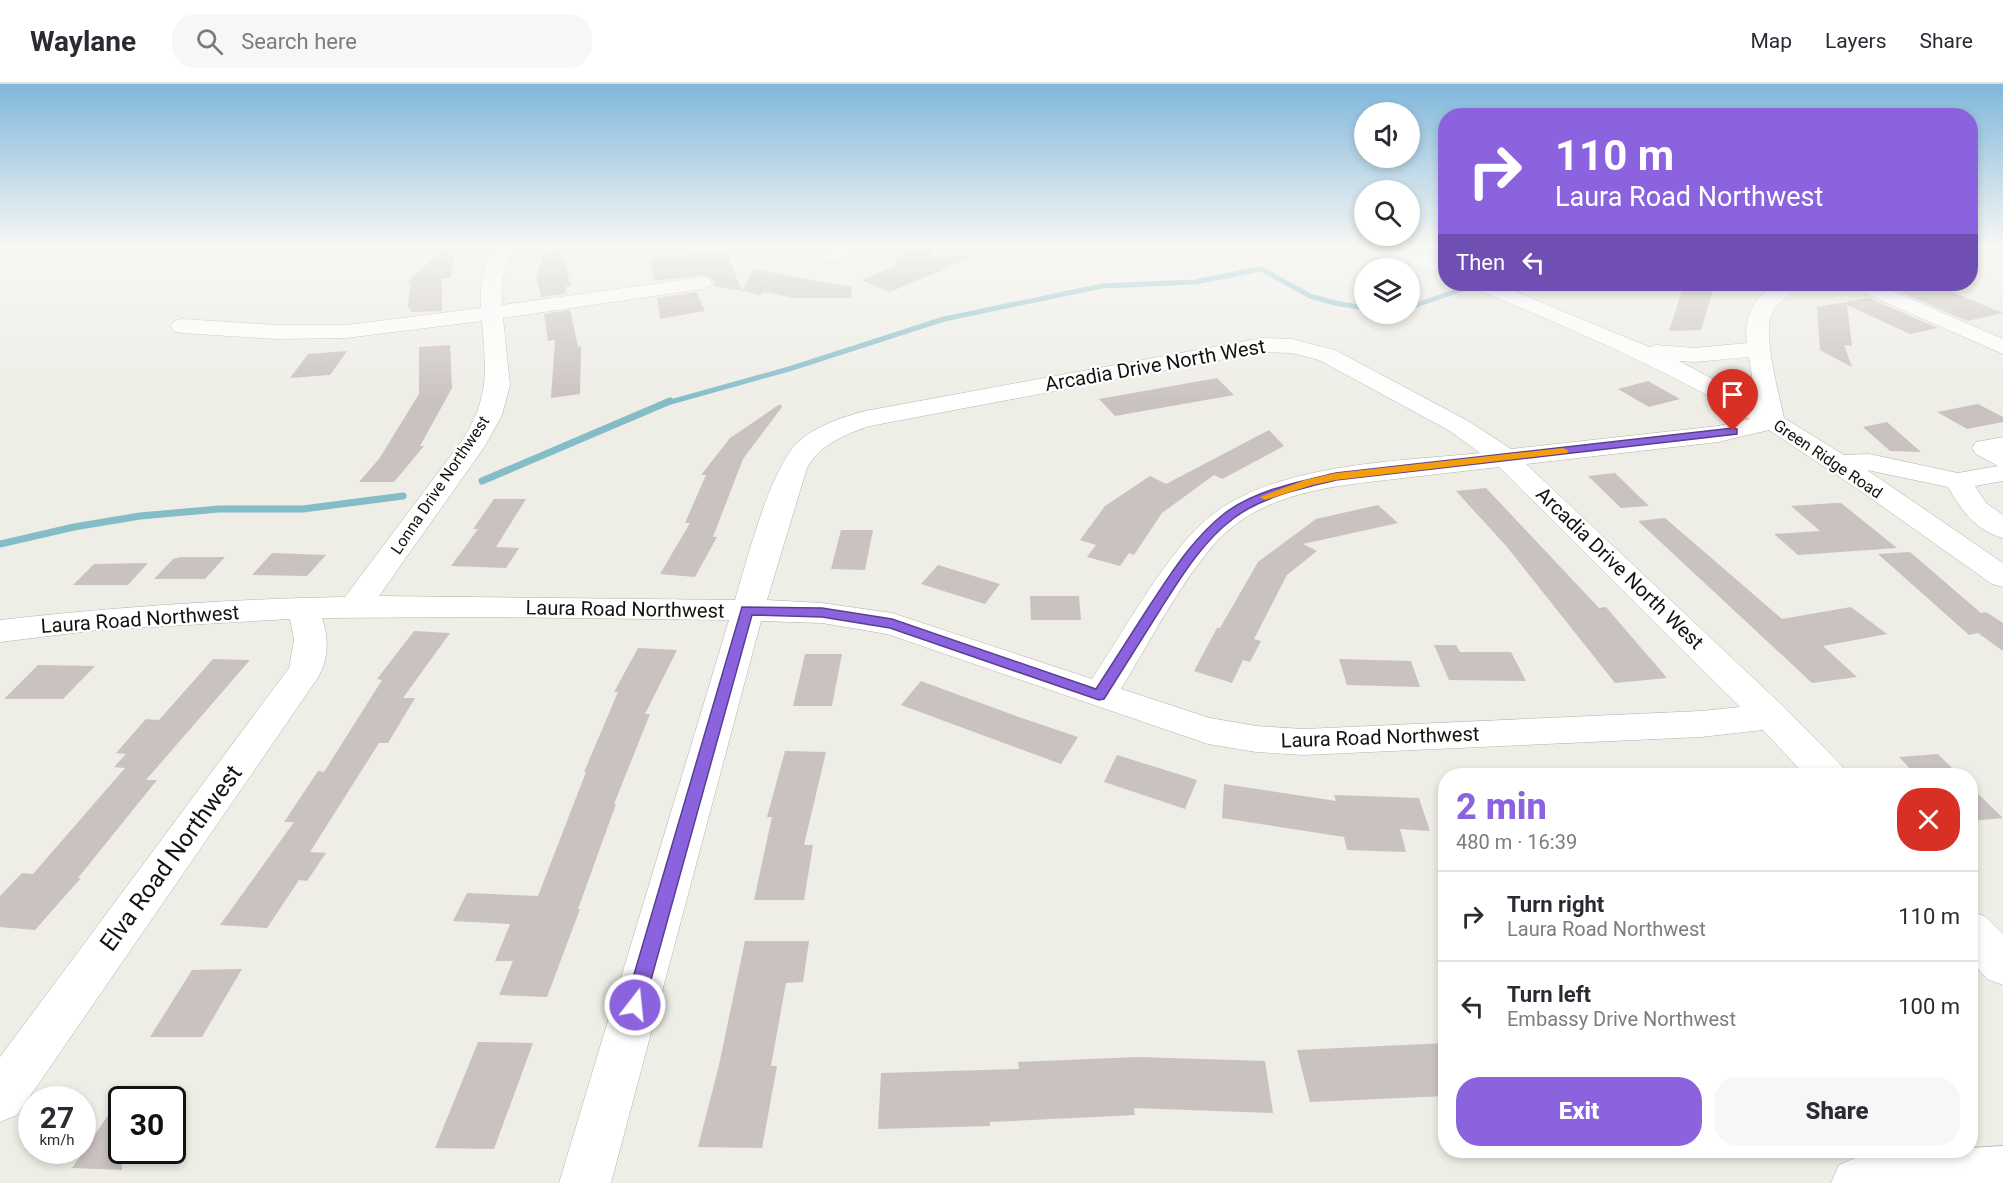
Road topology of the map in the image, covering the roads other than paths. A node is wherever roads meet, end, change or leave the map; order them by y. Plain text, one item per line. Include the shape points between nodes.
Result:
1 (492, 298) edge
2 (592, 298) edge
3 (1514, 298) edge
4 (1771, 298) edge
5 (1892, 298) edge
6 (492, 313) junction
7 (182, 326) dead end
8 (2003, 347) edge
9 (1758, 349) junction
10 (1636, 350) junction
11 (1772, 422) junction
12 (2003, 445) edge
13 (1504, 458) junction
14 (2003, 459) edge
15 (1837, 464) junction
16 (2003, 473) edge
17 (1965, 480) junction
18 (2003, 487) edge
19 (2003, 529) edge
20 (2003, 577) edge
21 (354, 608) junction
22 (303, 610) junction
23 (747, 610) junction
24 (0, 631) edge
25 (1099, 695) junction
26 (1771, 716) junction
27 (1821, 768) edge
28 (1978, 938) edge
29 (2003, 965) edge
30 (0, 1098) edge
31 (2003, 1172) edge
32 (585, 1183) edge
33 (1857, 1183) edge

1 - 6 street, Lonna Drive Northwest
2 - 6 street
3 - 10 street, Green Ridge Road
4 - 9 street via 1760,314 1756,330
5 - 8 street
6 - 7 street via 335,333 263,333
6 - 21 street, Lonna Drive Northwest via 499,383 489,415 470,448
9 - 10 street via 1695,355
9 - 11 street
10 - 11 street, Green Ridge Road
11 - 13 street via 1718,434
11 - 15 street, Green Ridge Road
12 - 14 street via 1985,448
13 - 23 street, Arcadia Drive North West via 1459,426 1360,371 1327,355 1292,346 1262,345 1222,351 901,411 840,427 799,457
13 - 25 street via 1310,482 1256,501 1230,515 1185,562
13 - 26 street, Arcadia Drive North West
15 - 17 street via 1869,462
15 - 20 street, Green Ridge Road
16 - 17 street
17 - 18 street
17 - 19 street via 1975,509
21 - 22 street, Laura Road Northwest
21 - 23 street, Laura Road Northwest
22 - 24 street, Laura Road Northwest via 161,616
22 - 30 street, Elva Road Northwest via 310,629 311,652 301,678
23 - 25 street, Laura Road Northwest via 822,613 892,624
23 - 32 street, Arcadia Drive North West
25 - 26 street, Laura Road Northwest via 1208,731 1304,742 1701,724
26 - 27 street, Arcadia Drive North West
28 - 29 street
31 - 33 street

